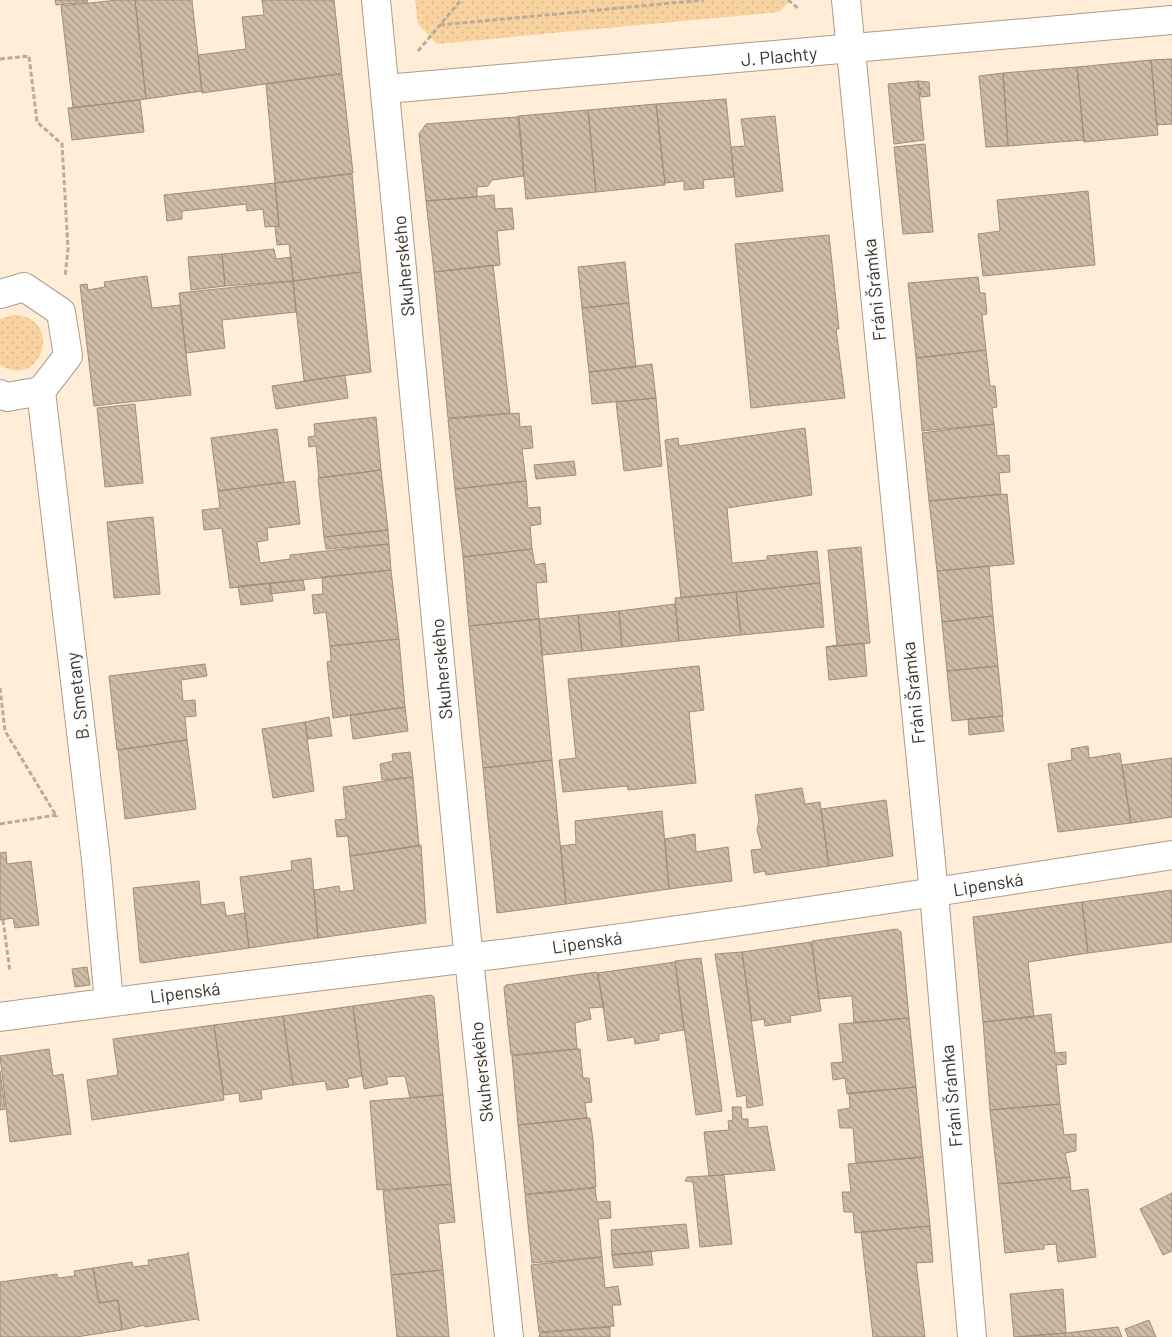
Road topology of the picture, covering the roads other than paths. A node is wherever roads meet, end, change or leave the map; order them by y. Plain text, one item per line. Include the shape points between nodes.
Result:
1 (376, 0) edge
2 (846, 0) edge
3 (1172, 20) edge
4 (851, 50) junction
5 (386, 89) junction
6 (0, 294) edge
7 (40, 391) junction
8 (0, 394) edge
9 (1172, 855) edge
10 (934, 893) junction
11 (469, 958) junction
12 (109, 1002) junction
13 (0, 1017) edge
14 (509, 1337) edge
15 (972, 1337) edge

1 - 5 street, Skuherského
2 - 4 street, Fráni Šrámka
3 - 4 street, J. Plachty
4 - 5 street, J. Plachty
4 - 10 street, Fráni Šrámka
5 - 11 street, Skuherského
6 - 7 street via 24,288 61,312 68,356
7 - 8 street via 7,397
7 - 12 street, B. Smetany via 96,860
9 - 10 street, Lipenská
10 - 11 street, Lipenská
10 - 15 street, Fráni Šrámka
11 - 12 street, Lipenská
11 - 14 street, Skuherského
12 - 13 street, Lipenská

